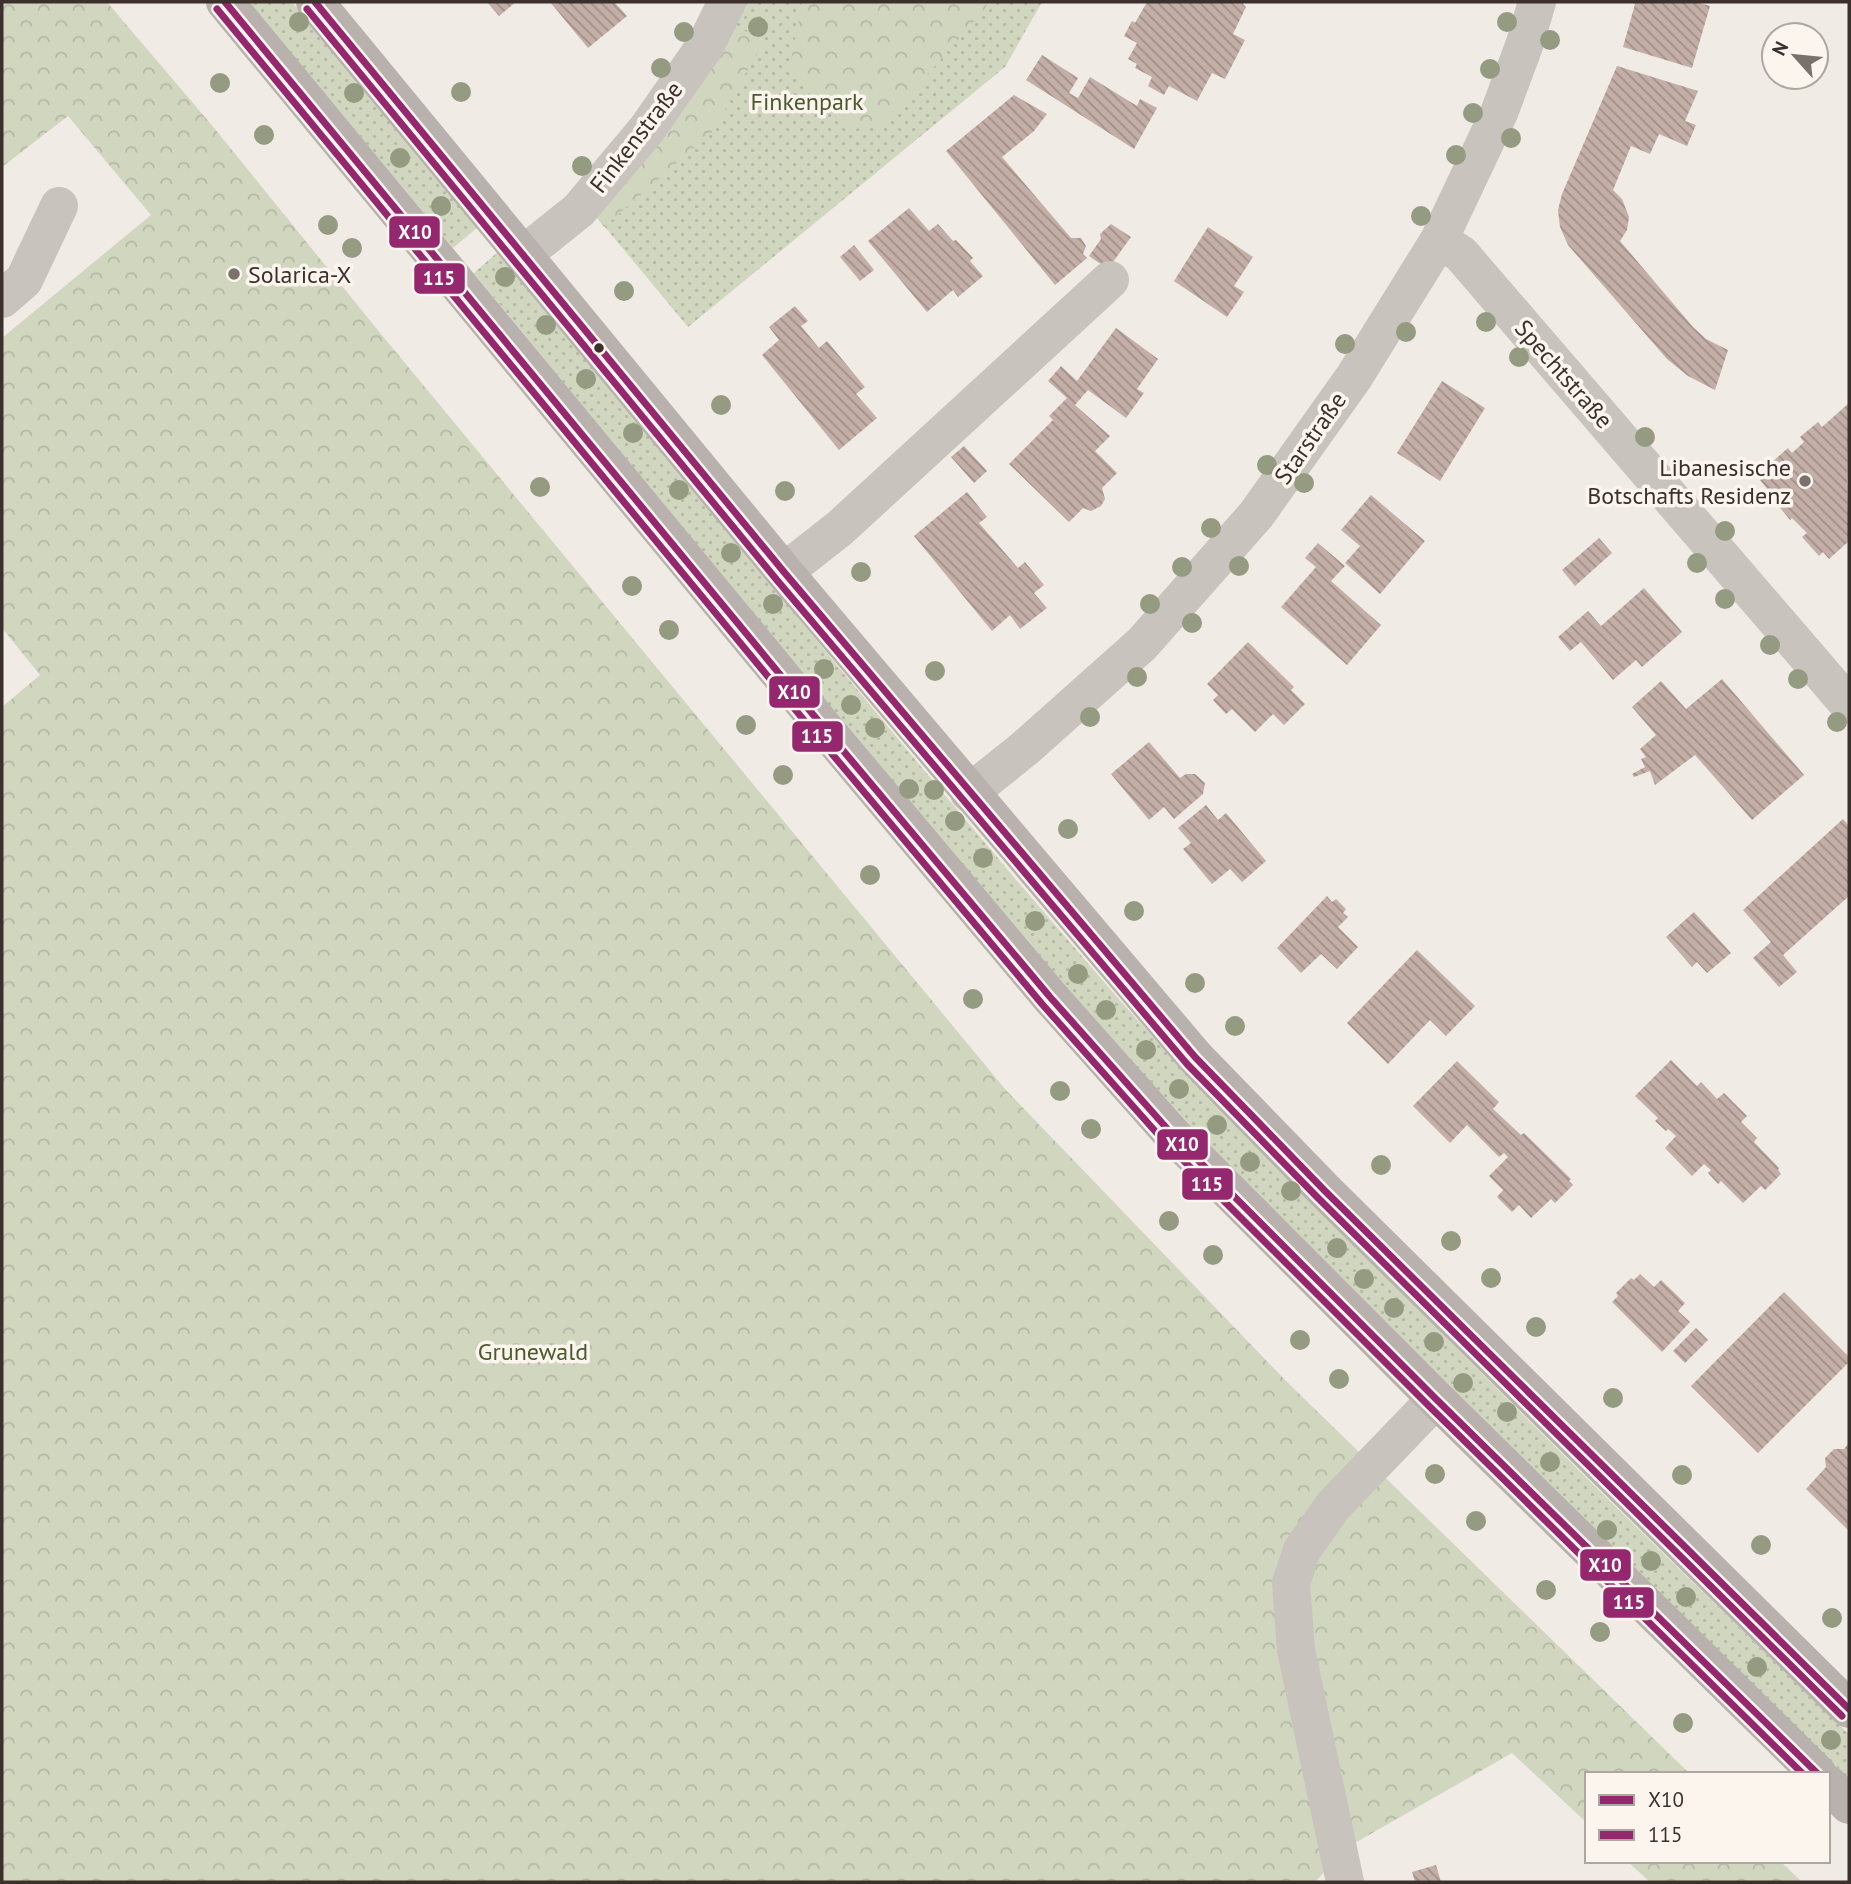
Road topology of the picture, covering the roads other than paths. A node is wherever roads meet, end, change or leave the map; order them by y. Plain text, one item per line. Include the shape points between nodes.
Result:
1 (225, 2) edge
2 (315, 2) edge
3 (727, 2) edge
4 (1537, 2) edge
5 (59, 206) dead end
6 (1439, 240) junction
7 (524, 254) junction
8 (1110, 280) dead end
9 (2, 299) edge
10 (784, 572) junction
11 (1849, 705) edge
12 (969, 793) junction
13 (1436, 1399) junction
14 (1849, 1709) edge
15 (1816, 1772) edge
16 (1830, 1786) edge
17 (1849, 1805) edge
18 (1345, 1882) edge

1 - 13 main road via 1050,997 1171,1133
2 - 7 main road
3 - 7 street, Finkenstraße via 705,46 647,129 579,210
4 - 6 street, Starstraße via 1499,113
5 - 9 street via 24,280
6 - 11 street, Spechtstraße via 1461,254
6 - 12 street, Starstraße via 1354,377 1256,515 1142,644
7 - 10 main road
8 - 10 street via 840,528
10 - 12 main road
12 - 14 main road via 1195,1057
13 - 15 main road
13 - 18 street via 1333,1506 1302,1550 1292,1583 1296,1650
16 - 17 main road

